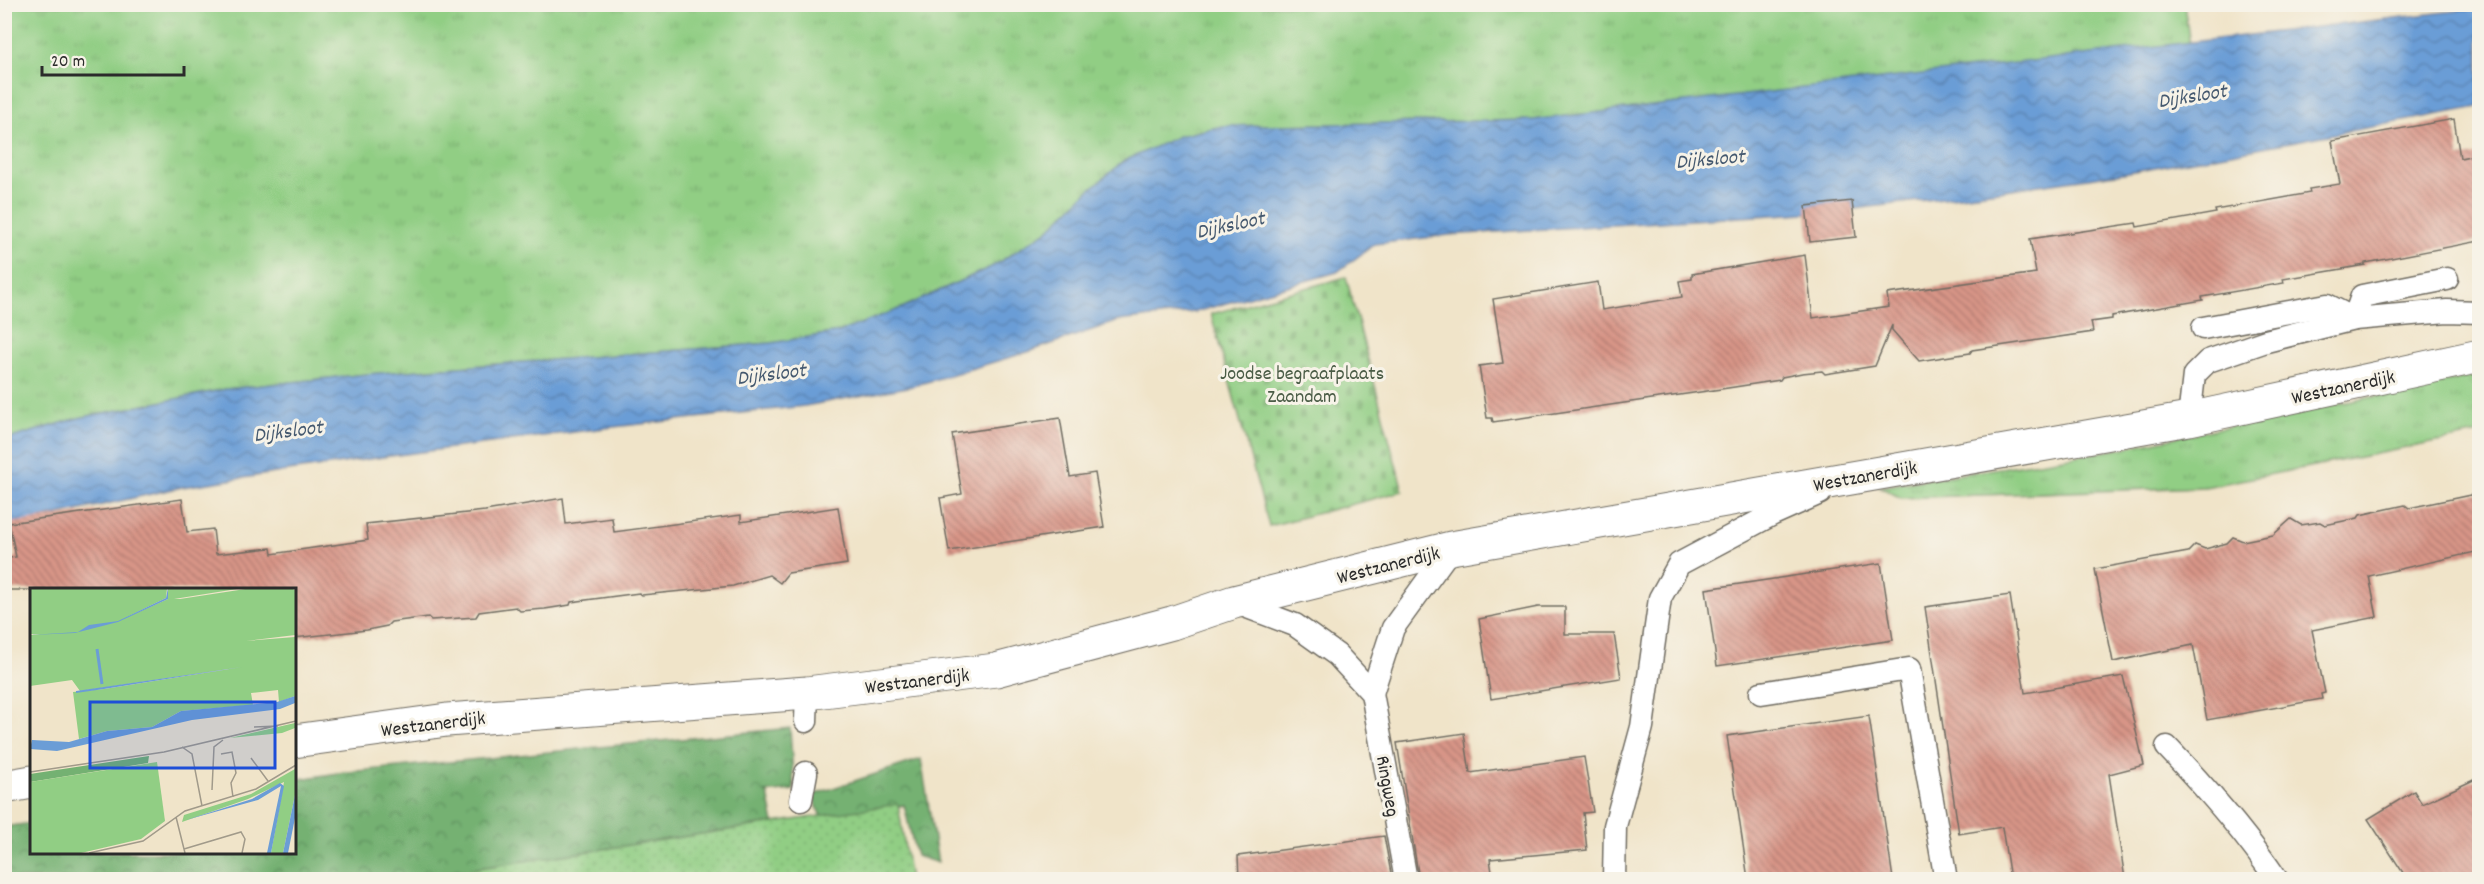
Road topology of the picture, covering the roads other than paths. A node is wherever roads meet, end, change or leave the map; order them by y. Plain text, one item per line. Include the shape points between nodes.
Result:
1 (2447, 279) dead end
2 (2480, 312) edge
3 (2354, 319) junction
4 (2203, 328) dead end
5 (2480, 356) edge
6 (2189, 419) junction
7 (1857, 476) junction
8 (1451, 548) junction
9 (1234, 602) junction
10 (1372, 693) junction
11 (1761, 693) dead end
12 (296, 741) edge
13 (2167, 747) dead end
14 (806, 774) dead end
15 (30, 782) edge
16 (4, 787) edge
17 (801, 800) dead end
18 (1406, 879) edge
19 (1614, 879) edge
20 (1946, 879) edge
21 (2277, 879) edge

1 - 3 lane via 2362,296
2 - 3 lane
3 - 4 lane via 2326,305
3 - 6 lane via 2266,341 2208,361 2194,375
5 - 6 street, Westzanerdijk
6 - 7 street, Westzanerdijk
7 - 8 street, Westzanerdijk
7 - 19 lane via 1773,514 1679,564 1660,598 1642,727 1616,826
8 - 9 street, Westzanerdijk
8 - 10 lane, Ringweg via 1393,628
9 - 10 lane via 1295,625 1337,655
9 - 12 street, Westzanerdijk via 1172,623 996,670 807,707 447,720
10 - 18 lane, Ringweg
11 - 20 lane via 1909,669
13 - 21 lane via 2217,799
14 - 17 lane
15 - 16 street

